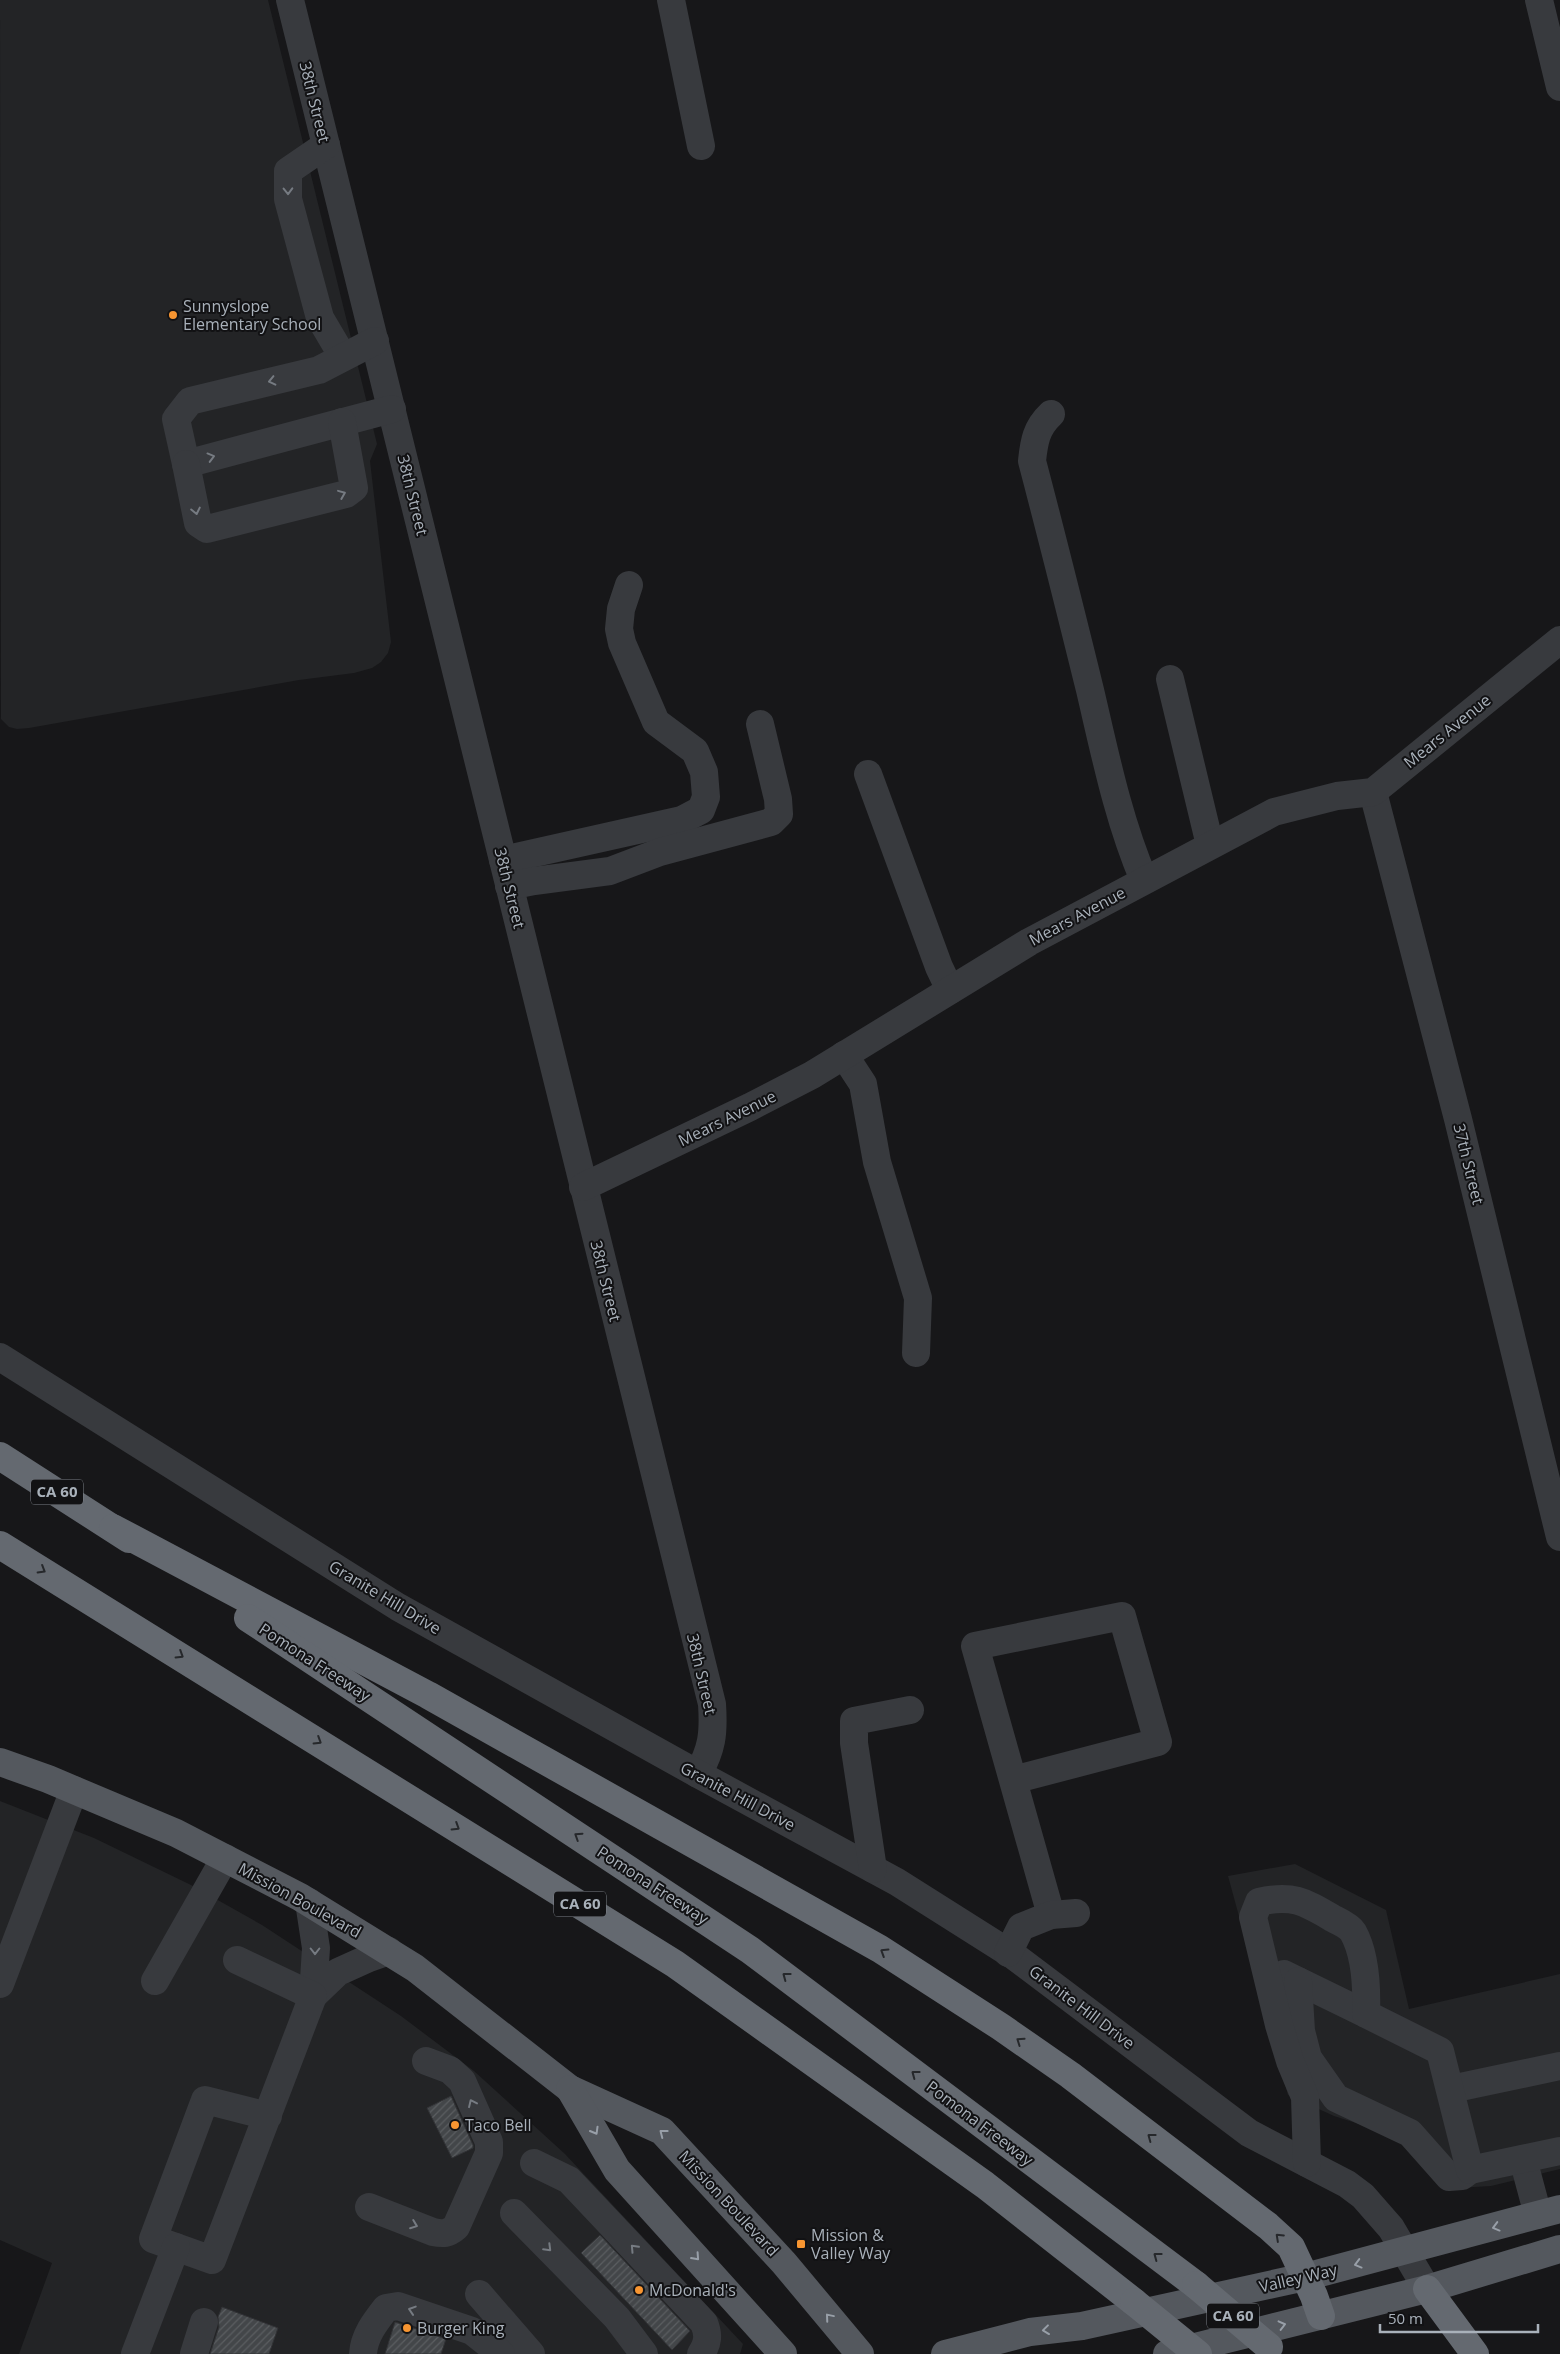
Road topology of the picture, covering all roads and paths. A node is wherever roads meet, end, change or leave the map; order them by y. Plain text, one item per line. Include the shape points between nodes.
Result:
1 (290, 0) edge
2 (671, 0) edge
3 (1540, 0) edge
4 (1560, 86) edge
5 (326, 145) junction
6 (701, 146) dead end
7 (375, 341) junction
8 (343, 357) junction
9 (392, 409) junction
10 (1051, 414) dead end
11 (342, 422) junction
12 (186, 464) junction
13 (629, 585) dead end
14 (1560, 640) edge
15 (1170, 679) dead end
16 (760, 724) dead end
17 (868, 774) dead end
18 (1374, 792) junction
19 (1210, 845) junction
20 (503, 860) junction
21 (1144, 880) junction
22 (509, 886) junction
23 (950, 990) junction
24 (844, 1055) junction
25 (583, 1187) junction
26 (916, 1353) dead end
27 (0, 1357) edge
28 (0, 1456) edge
29 (113, 1528) junction
30 (1560, 1537) edge
31 (0, 1545) edge
32 (910, 1710) dead end
33 (0, 1762) edge
34 (698, 1774) junction
35 (1013, 1780) junction
36 (74, 1790) junction
37 (225, 1858) junction
38 (873, 1869) junction
39 (309, 1902) junction
40 (389, 1952) junction
41 (1008, 1953) junction
42 (237, 1960) dead end
43 (1264, 1964) junction
44 (155, 1981) dead end
45 (1298, 1981) junction
46 (0, 1984) edge
47 (313, 1996) junction
48 (1366, 2014) junction
49 (426, 2062) dead end
50 (1560, 2066) edge
51 (570, 2089) junction
52 (1450, 2089) junction
53 (268, 2116) junction
54 (1560, 2151) edge
55 (1523, 2159) junction
56 (534, 2163) dead end
57 (1307, 2163) junction
58 (1470, 2170) junction
59 (369, 2207) dead end
60 (1549, 2212) edge
61 (514, 2213) dead end
62 (176, 2247) junction
63 (1560, 2249) edge
64 (1405, 2251) junction
65 (1305, 2277) junction
66 (1427, 2290) junction
67 (479, 2294) dead end
68 (1321, 2316) junction
69 (204, 2322) dead end
70 (711, 2347) edge
71 (1273, 2351) edge
72 (135, 2354) edge
73 (194, 2354) edge
74 (364, 2354) edge
75 (501, 2354) edge
76 (531, 2354) edge
77 (644, 2354) edge
78 (783, 2354) edge
79 (860, 2354) edge
80 (945, 2354) edge
81 (1167, 2354) edge
82 (1198, 2354) edge
83 (1475, 2354) edge

1 - 5 street, 38th Street
2 - 6 street
3 - 4 street
5 - 7 street, 38th Street
5 -> 8 street via 288,171 288,199 320,318
7 - 8 street
7 - 9 street, 38th Street
8 -> 12 street via 319,370 190,400 176,419
9 - 11 street
9 - 20 street, 38th Street
10 - 21 street via 1040,424 1032,461 1112,783 1130,846
12 -> 11 street
12 -> 11 street via 198,523 207,529 346,494 354,488
13 - 20 street via 621,609 619,629 622,643 656,722 695,750 704,772 706,797 701,810 682,820
14 - 18 street, Mears Avenue
15 - 19 street
16 - 22 street via 778,799 778,814 770,822 660,852 610,871
17 - 23 street
18 - 19 street, Mears Avenue via 1337,796 1274,812
18 - 30 street, 37th Street
19 - 21 street, Mears Avenue
20 - 22 street, 38th Street
21 - 23 street, Mears Avenue via 1029,942
22 - 25 street, 38th Street
23 - 24 street, Mears Avenue
24 - 25 street, Mears Avenue via 750,1107
24 - 26 street via 863,1084 877,1162 918,1298
25 - 34 street, 38th Street via 712,1704 713,1736
27 - 34 street, Granite Hill Drive via 398,1607
28 - 29 highway, Pomona Freeway / CA 60
65 -> 29 highway via 1290,2247 1260,2220 1070,2076 880,1949 428,1695
71 -> 29 highway, Pomona Freeway / CA 60, bridge via 1196,2285 750,1950
31 -> 82 highway, CA 60, bridge via 675,1964 985,2185
32 - 38 street via 854,1721 854,1743
33 - 36 main road, Mission Boulevard
34 - 38 street, Granite Hill Drive
35 - 35 street via 975,1646 1122,1616 1158,1742
35 - 41 street via 1064,1914 1021,1927
36 - 37 main road, Mission Boulevard via 176,1833
36 - 46 street
37 - 39 main road, Mission Boulevard
37 - 44 street
38 - 41 street, Granite Hill Drive
39 - 40 main road, Mission Boulevard
39 -> 47 street via 316,1948
40 - 47 street via 338,1972
40 - 51 main road, Mission Boulevard via 415,1968
41 - 57 street, Granite Hill Drive via 1249,2133
42 - 47 street
43 - 45 street
43 - 48 street via 1253,1918 1259,1902 1279,1897 1307,1903 1351,1929 1360,1947 1367,1992
43 - 57 street via 1290,2061 1305,2097
45 - 48 street
45 - 58 street via 1301,2031 1308,2058 1336,2098 1410,2133 1450,2177 1462,2176
47 - 53 street
48 - 52 street via 1440,2051
59 -> 49 street via 433,2232 444,2234 452,2231 489,2153 486,2134 462,2081 450,2070
50 - 52 street
51 -> 78 main road, Mission Boulevard via 616,2170
79 -> 51 main road, Mission Boulevard via 784,2263 662,2131
52 - 58 street
53 - 62 street via 212,2260
53 - 62 street via 205,2100 153,2239
54 - 55 street
55 - 58 street
55 - 60 street
70 -> 56 street via 704,2323 569,2180
57 - 64 street, Granite Hill Drive via 1363,2196 1391,2228
60 -> 64 main road, Valley Way
61 -> 77 street via 617,2318
62 - 72 street
63 - 66 main road
64 -> 65 main road, Valley Way
64 - 66 street, Granite Hill Drive
65 - 68 highway
65 -> 80 main road, Valley Way via 1082,2326 1030,2332
66 - 68 main road
66 - 83 highway
67 - 76 street
81 -> 68 main road
69 - 73 street
75 -> 74 street via 472,2331 398,2306 386,2308 377,2320 364,2342

